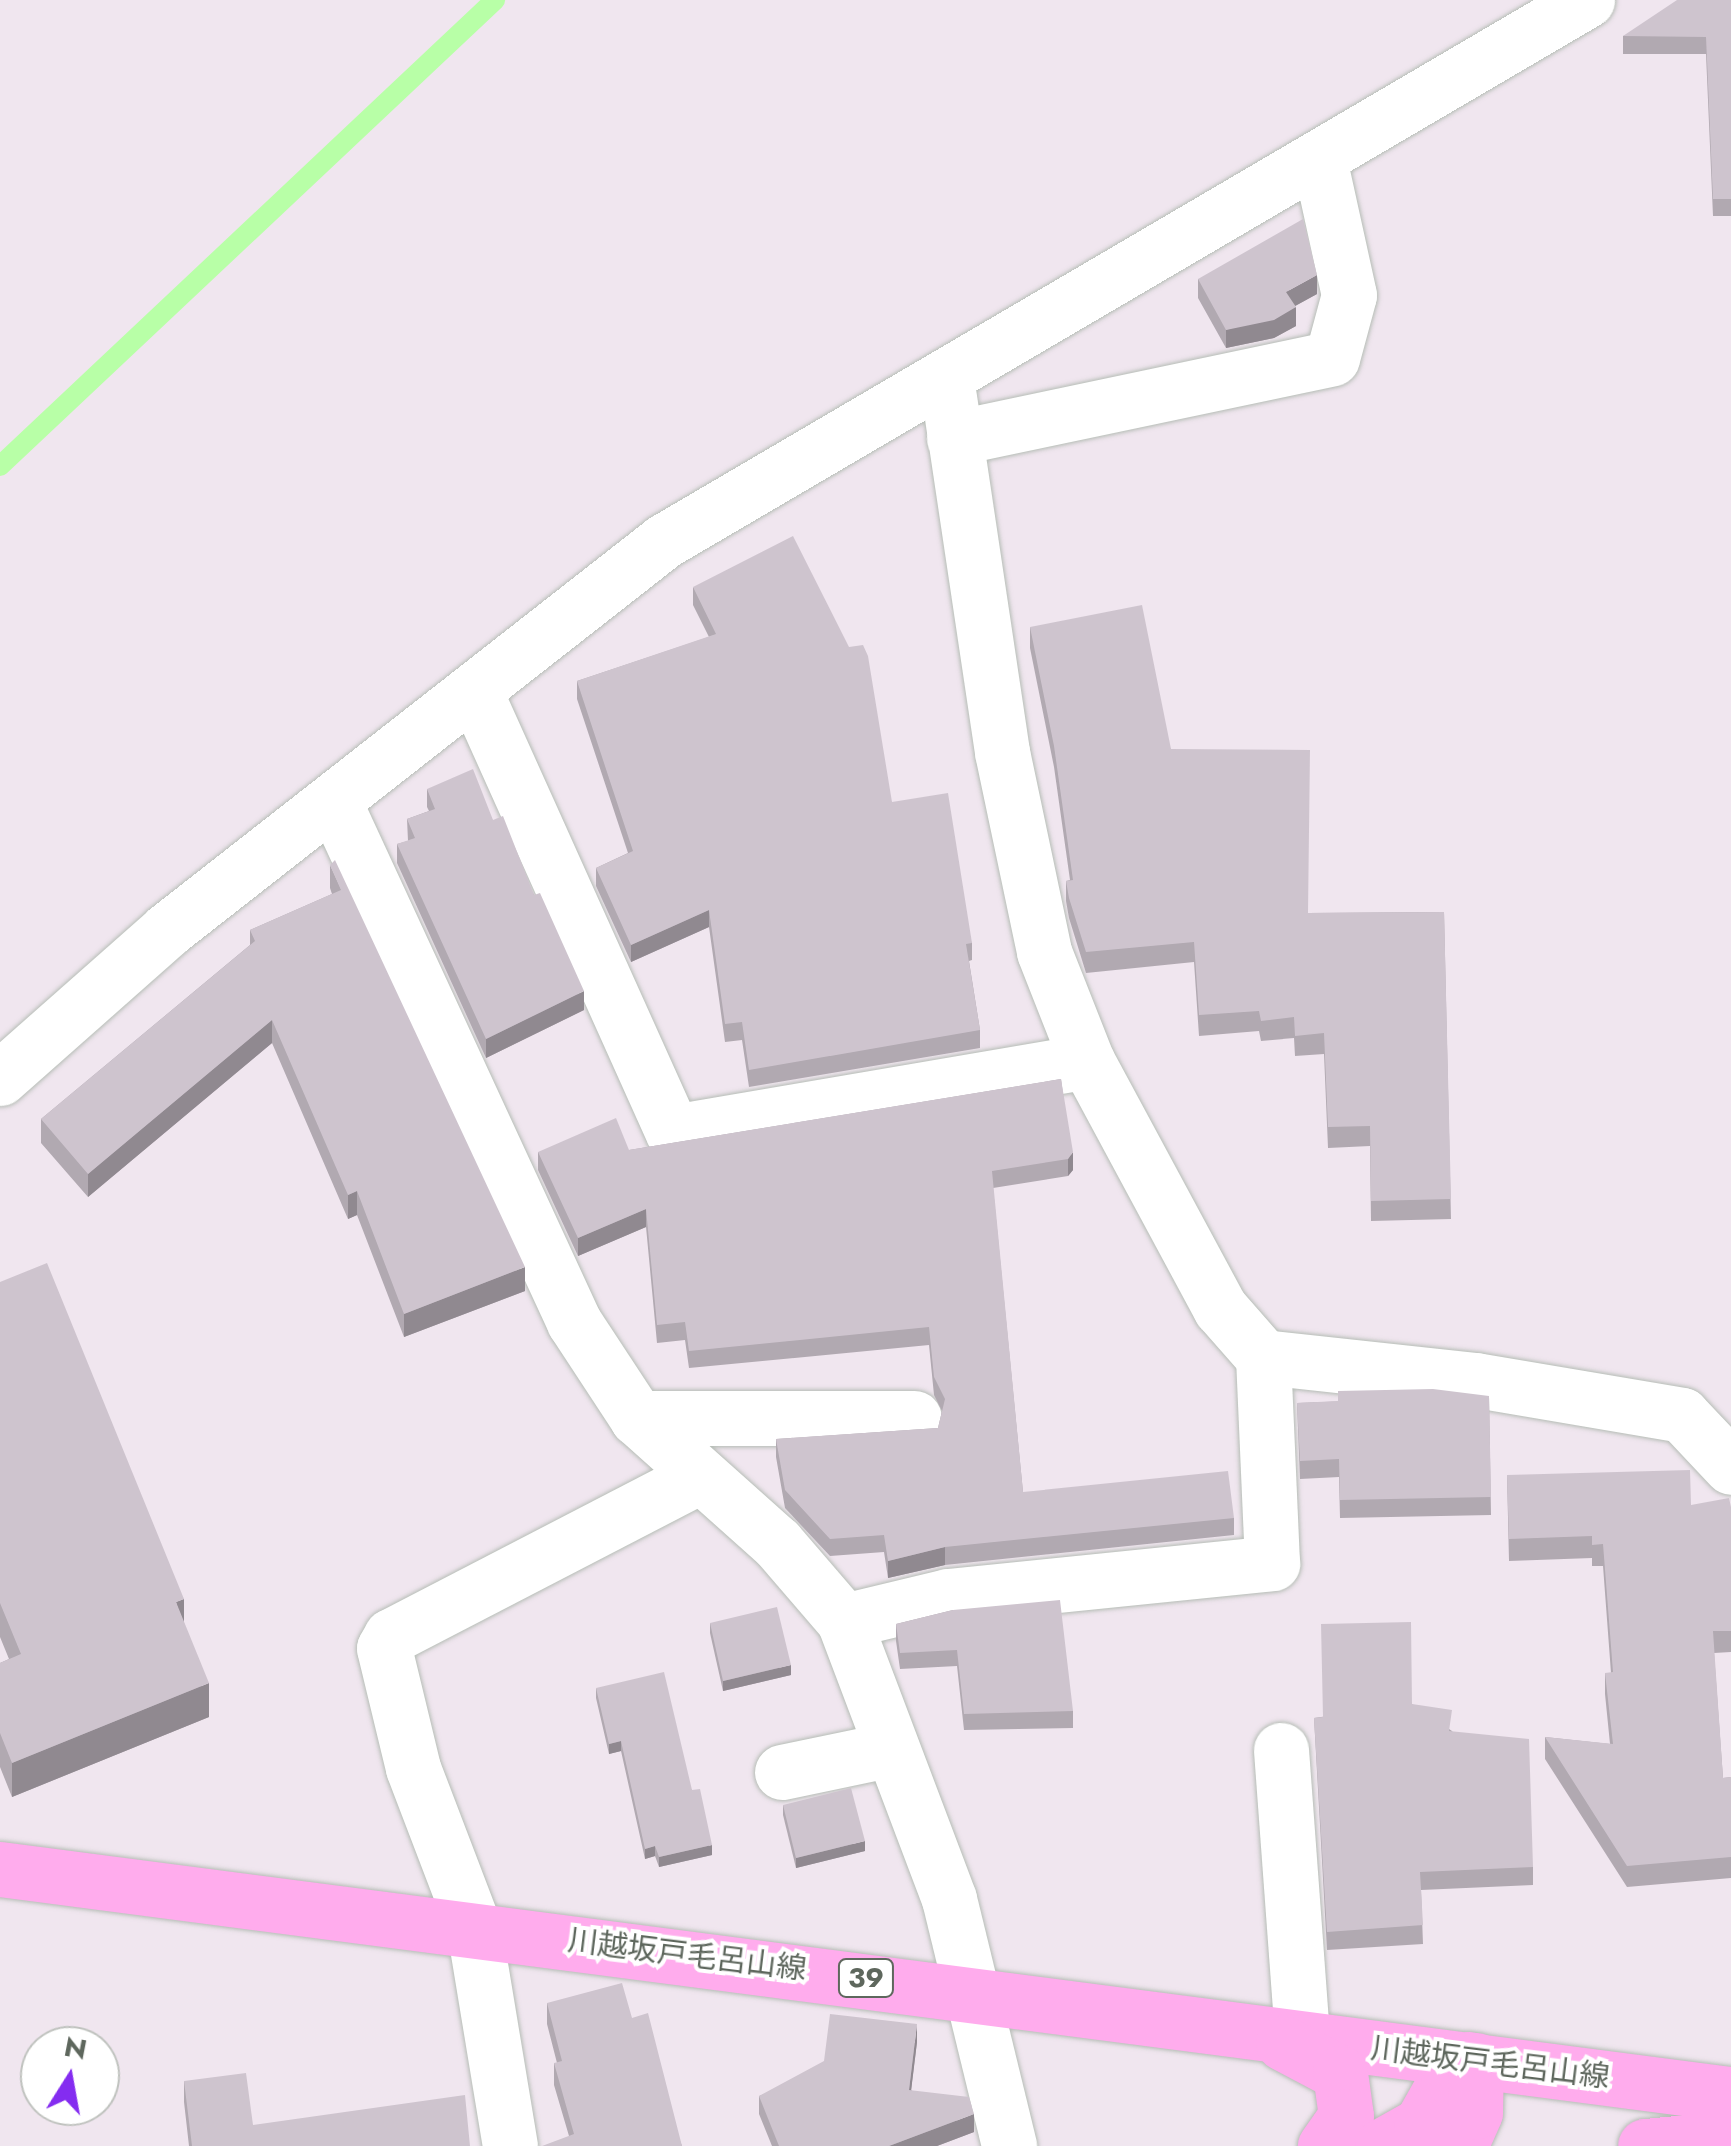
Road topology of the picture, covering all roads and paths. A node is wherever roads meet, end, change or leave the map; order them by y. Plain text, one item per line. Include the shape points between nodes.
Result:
1 (1588, 0) edge
2 (1318, 158) junction
3 (946, 378) junction
4 (954, 438) junction
5 (474, 690) junction
6 (334, 802) junction
7 (1088, 1061) junction
8 (0, 1078) edge
9 (1263, 1358) junction
10 (638, 1418) junction
11 (914, 1418) dead end
12 (1731, 1467) edge
13 (698, 1476) junction
14 (844, 1621) junction
15 (892, 1749) junction
16 (1281, 1750) dead end
17 (782, 1772) dead end
18 (0, 1869) edge
19 (474, 1928) junction
20 (968, 1990) junction
21 (1201, 2024) junction
22 (1302, 2039) junction
23 (1472, 2059) junction
24 (1731, 2094) edge
25 (1731, 2138) edge
26 (510, 2146) edge
27 (1009, 2146) edge
28 (1325, 2146) edge
29 (1382, 2146) edge
30 (1460, 2146) edge
31 (1645, 2146) edge

1 - 2 street
2 - 3 street
2 - 4 street via 1349,295 1332,358
3 - 4 street
3 - 5 street via 664,541
4 - 7 street via 1002,752 1044,952
5 - 6 street
5 - 7 street via 673,1132
6 - 8 street via 168,930
6 - 10 street via 574,1322
7 - 9 street via 1220,1308
9 - 12 street via 1476,1380 1682,1415
9 - 14 street via 1272,1563 948,1596
10 - 11 street
10 - 13 street
13 - 14 street via 776,1543
13 - 19 street via 391,1636 384,1648 413,1768
14 - 15 street
15 - 17 street
15 - 20 street via 949,1899
16 - 22 street
18 - 19 main road, 川越坂戸毛呂山線 / 39
19 - 20 main road, 川越坂戸毛呂山線 / 39
19 - 26 street
20 - 21 main road, 川越坂戸毛呂山線 / 39
20 - 27 street
21 - 22 main road, 川越坂戸毛呂山線 / 39
21 - 28 main road via 1291,2046 1340,2073 1346,2116
22 - 23 main road, 川越坂戸毛呂山線 / 39
23 - 24 main road, 川越坂戸毛呂山線 / 39
23 - 29 main road via 1448,2076 1421,2124
23 - 30 main road via 1476,2112
25 - 31 main road

